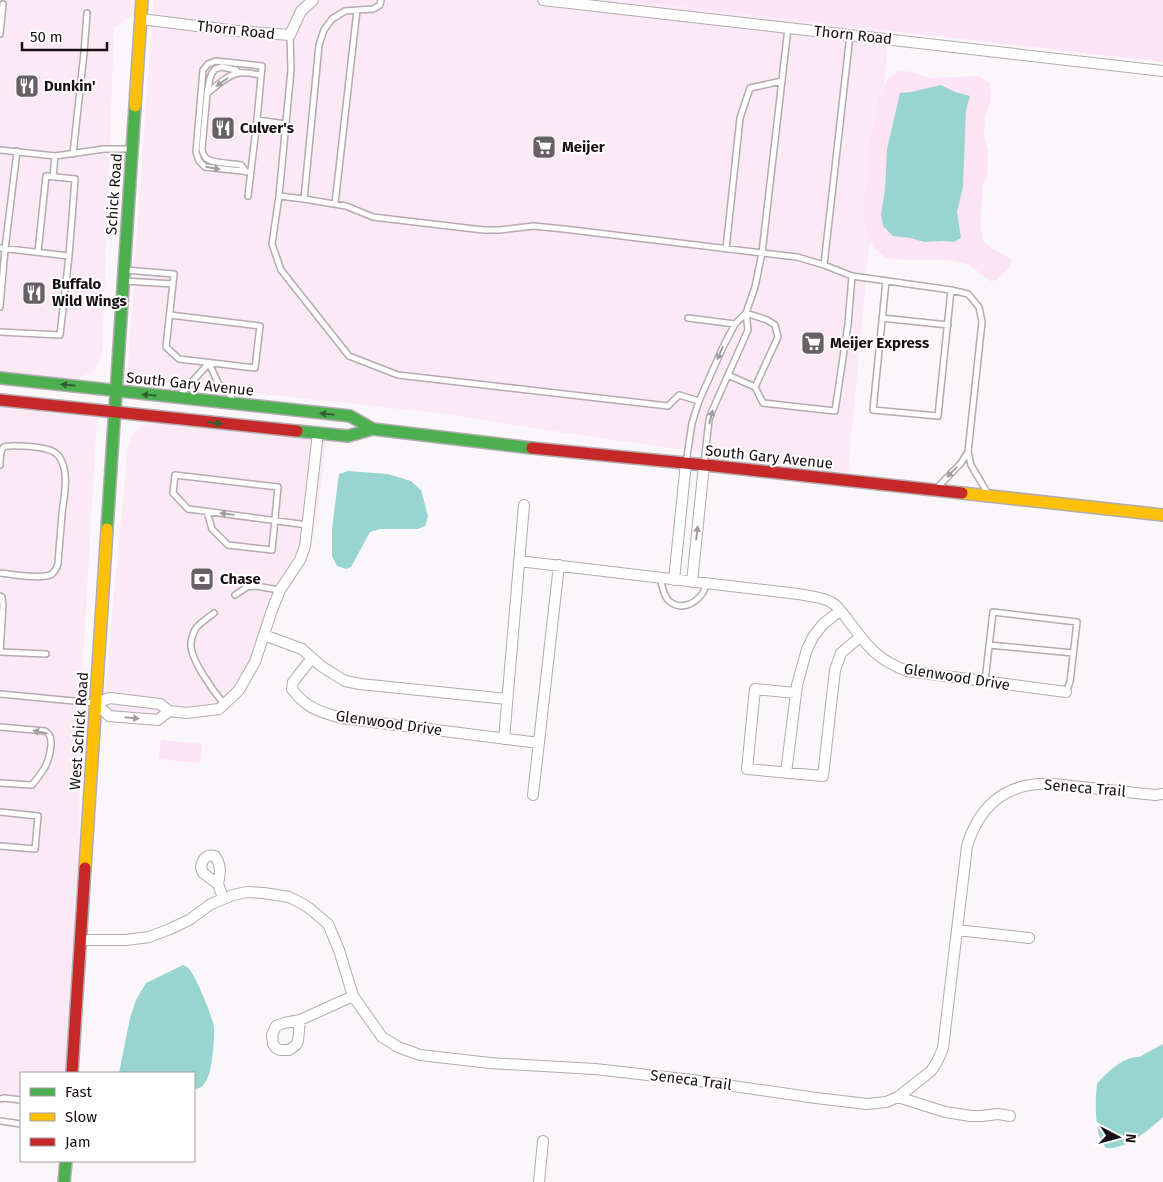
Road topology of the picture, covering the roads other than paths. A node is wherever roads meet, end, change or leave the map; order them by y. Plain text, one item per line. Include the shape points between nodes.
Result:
1 (142, 0) edge
2 (313, 0) edge
3 (380, 0) edge
4 (543, 0) edge
5 (3, 4) dead end
6 (357, 10) junction
7 (87, 13) dead end
8 (140, 19) junction
9 (788, 28) junction
10 (0, 34) edge
11 (290, 35) junction
12 (850, 35) junction
13 (1163, 70) edge
14 (239, 73) junction
15 (262, 75) junction
16 (782, 81) junction
17 (207, 93) junction
18 (257, 120) junction
19 (286, 124) junction
20 (132, 148) junction
21 (0, 150) edge
22 (17, 151) junction
23 (73, 154) junction
24 (55, 156) junction
25 (248, 172) junction
26 (53, 177) junction
27 (248, 196) dead end
28 (279, 196) junction
29 (304, 199) junction
30 (335, 204) junction
31 (3, 248) edge
32 (726, 249) junction
33 (38, 252) junction
34 (762, 253) junction
35 (69, 256) junction
36 (824, 265) junction
37 (124, 275) junction
38 (852, 276) junction
39 (886, 281) junction
40 (173, 284) junction
41 (951, 290) junction
42 (0, 307) edge
43 (746, 313) junction
44 (170, 315) junction
45 (688, 318) dead end
46 (882, 318) junction
47 (735, 324) junction
48 (948, 325) junction
49 (0, 332) edge
50 (209, 363) junction
51 (728, 375) junction
52 (0, 378) edge
53 (754, 387) junction
54 (116, 391) junction
55 (177, 398) junction
56 (0, 400) edge
57 (699, 401) junction
58 (235, 404) junction
59 (114, 412) junction
60 (373, 429) junction
61 (318, 433) junction
62 (968, 452) junction
63 (686, 463) junction
64 (704, 465) junction
65 (0, 466) edge
66 (935, 490) junction
67 (990, 496) junction
68 (524, 505) dead end
69 (207, 512) junction
70 (1163, 515) edge
71 (276, 521) junction
72 (308, 525) junction
73 (519, 561) junction
74 (559, 565) junction
75 (0, 573) edge
76 (660, 578) junction
77 (674, 580) junction
78 (692, 582) junction
79 (707, 584) junction
80 (280, 590) junction
81 (235, 595) dead end
82 (0, 596) edge
83 (840, 611) junction
84 (214, 612) dead end
85 (264, 635) junction
86 (860, 637) junction
87 (989, 645) junction
88 (0, 652) edge
89 (1073, 653) junction
90 (46, 654) dead end
91 (312, 658) junction
92 (985, 682) junction
93 (1066, 692) joint
94 (796, 693) junction
95 (0, 694) edge
96 (507, 699) junction
97 (96, 703) junction
98 (224, 704) junction
99 (169, 711) junction
100 (0, 727) edge
101 (504, 739) junction
102 (539, 743) junction
103 (786, 773) junction
104 (0, 783) edge
105 (1163, 794) edge
106 (533, 795) dead end
107 (0, 812) edge
108 (0, 846) edge
109 (218, 884) dead end
110 (223, 898) junction
111 (957, 930) junction
112 (1029, 938) dead end
113 (80, 940) junction
114 (353, 996) junction
115 (300, 1020) dead end
116 (72, 1072) edge
117 (898, 1097) junction
118 (0, 1099) edge
119 (20, 1100) edge
120 (1010, 1116) dead end
121 (0, 1121) edge
122 (20, 1124) edge
123 (543, 1141) dead end
124 (66, 1162) edge
125 (64, 1182) edge
126 (539, 1182) edge

1 - 8 main road, Schick Road
2 - 11 street, Thorn Road via 301,11
3 - 6 lane via 380,5 372,9
4 - 9 street, Thorn Road
5 - 10 lane
6 - 29 lane via 346,11 332,19 319,45
6 - 30 lane
7 - 23 lane
8 - 11 street, Thorn Road
8 - 20 main road, Schick Road
9 - 12 street, Thorn Road
9 - 16 lane
11 - 19 lane via 291,70
12 - 13 street, Thorn Road
12 - 36 lane
14 - 15 lane
14 -> 17 lane
14 - 17 lane via 222,67 215,70
15 - 18 lane
15 -> 25 lane via 262,66 216,61 203,70 196,152 205,167
16 - 32 lane via 750,88 742,111
16 - 34 lane
17 - 25 lane via 204,156 209,160 242,164
18 - 19 lane
18 - 25 lane
19 - 28 lane
20 - 23 lane
20 - 37 main road, Schick Road
21 - 22 lane
22 - 24 lane
22 - 31 lane
23 - 24 lane
24 - 26 lane
25 - 27 lane
26 - 33 lane via 46,176
26 - 35 lane via 75,179
28 - 29 lane
28 - 57 lane via 272,244 281,270 349,356 398,375 668,406 680,396
29 - 30 lane
30 - 32 lane via 372,217 466,228 564,228
31 - 33 lane
31 - 42 lane
32 - 34 lane
33 - 35 lane
34 - 36 lane via 797,257
34 - 43 lane
35 - 49 lane via 60,336
36 - 38 lane
37 - 40 lane
37 - 40 lane via 174,274
37 - 54 main road, Schick Road
38 - 39 lane
38 - 53 lane via 835,410 764,403
39 - 41 lane
39 - 46 lane
40 - 44 lane
41 - 48 lane
41 - 62 lane via 968,294 979,307 982,322
43 - 47 lane
43 - 51 lane via 748,330
43 - 53 lane via 774,325 778,337
44 - 50 lane via 166,347 179,359
44 - 50 lane via 260,326 255,368
45 - 47 lane
46 - 48 lane
46 - 48 lane via 873,410 938,416
47 -> 57 lane
50 - 55 lane
50 - 58 lane via 218,383
51 - 53 lane
64 -> 51 lane via 709,420
54 -> 52 main road, South Gary Avenue
55 -> 54 main road, South Gary Avenue
54 - 59 main road, West Schick Road
55 - 58 main road, South Gary Avenue
56 - 59 main road, South Gary Avenue
57 - 63 lane
60 -> 58 main road, South Gary Avenue via 350,416
59 -> 61 main road, South Gary Avenue
59 - 97 main road, West Schick Road
60 - 61 main road, South Gary Avenue via 348,436
60 - 63 main road, South Gary Avenue
61 - 72 street
62 -> 66 lane
62 - 67 lane via 971,464
63 - 64 main road, South Gary Avenue
63 - 77 street
64 - 66 main road, South Gary Avenue
78 -> 64 street
65 - 75 lane via 4,447 47,449 61,458 65,482 58,564 54,572 46,576
66 - 67 main road, South Gary Avenue
67 - 70 main road, South Gary Avenue
68 - 73 street
71 -> 69 lane
69 - 71 lane via 212,529 228,545 272,550
69 - 71 lane via 188,509 173,493 175,475 278,487
71 - 72 lane
72 - 80 street via 300,560
73 - 74 street, Glenwood Drive
73 - 96 street
74 - 76 street, Glenwood Drive
74 - 102 street
76 - 77 street, Glenwood Drive
76 - 79 lane via 668,600 677,606 693,603
77 - 78 street, Glenwood Drive
78 - 79 street, Glenwood Drive
79 - 83 street, Glenwood Drive via 790,592 830,601
80 - 81 lane via 247,587
80 - 85 street
82 - 88 lane via 3,605
83 - 86 street, Glenwood Drive
83 - 94 street via 823,624 806,649
84 - 98 lane via 196,629 190,642 195,660
85 - 91 street via 302,649
85 - 98 street via 256,662 239,690
86 - 92 street, Glenwood Drive via 880,658 906,671
86 - 103 street via 841,653 835,670 823,776
87 - 89 lane
87 - 89 lane via 992,612 1077,622
87 - 92 lane
88 - 90 lane
89 - 93 lane
91 - 96 street via 345,681
91 - 101 street, Glenwood Drive via 293,682 292,689 299,699 316,710 342,718
92 - 93 street, Glenwood Drive
94 - 103 street
94 - 103 street via 755,689 747,769
95 - 97 lane
96 - 101 street
97 - 99 street via 110,698 160,704
97 -> 99 street via 109,716 158,720
97 - 113 main road, West Schick Road
98 - 99 street via 219,709 186,713
104 -> 100 lane via 32,784 50,758 51,739 45,731
101 - 102 street, Glenwood Drive
102 - 106 street
105 - 111 street, Seneca Trail via 1040,784 1017,788 996,799 972,830 967,846
107 - 108 lane via 38,816 35,849
109 - 110 street
110 - 113 street, Seneca Trail via 189,920 149,937
110 - 114 street, Seneca Trail via 247,892 264,893 289,897 309,908 328,924
111 - 112 street
111 - 117 street, Seneca Trail via 943,1048 931,1072
113 - 116 main road, West Schick Road
114 - 115 street
114 - 117 street, Seneca Trail via 382,1036 398,1047 420,1055 595,1069 867,1104
117 - 120 street via 945,1112
118 - 119 lane
121 - 122 lane
123 - 126 street
124 - 125 main road

